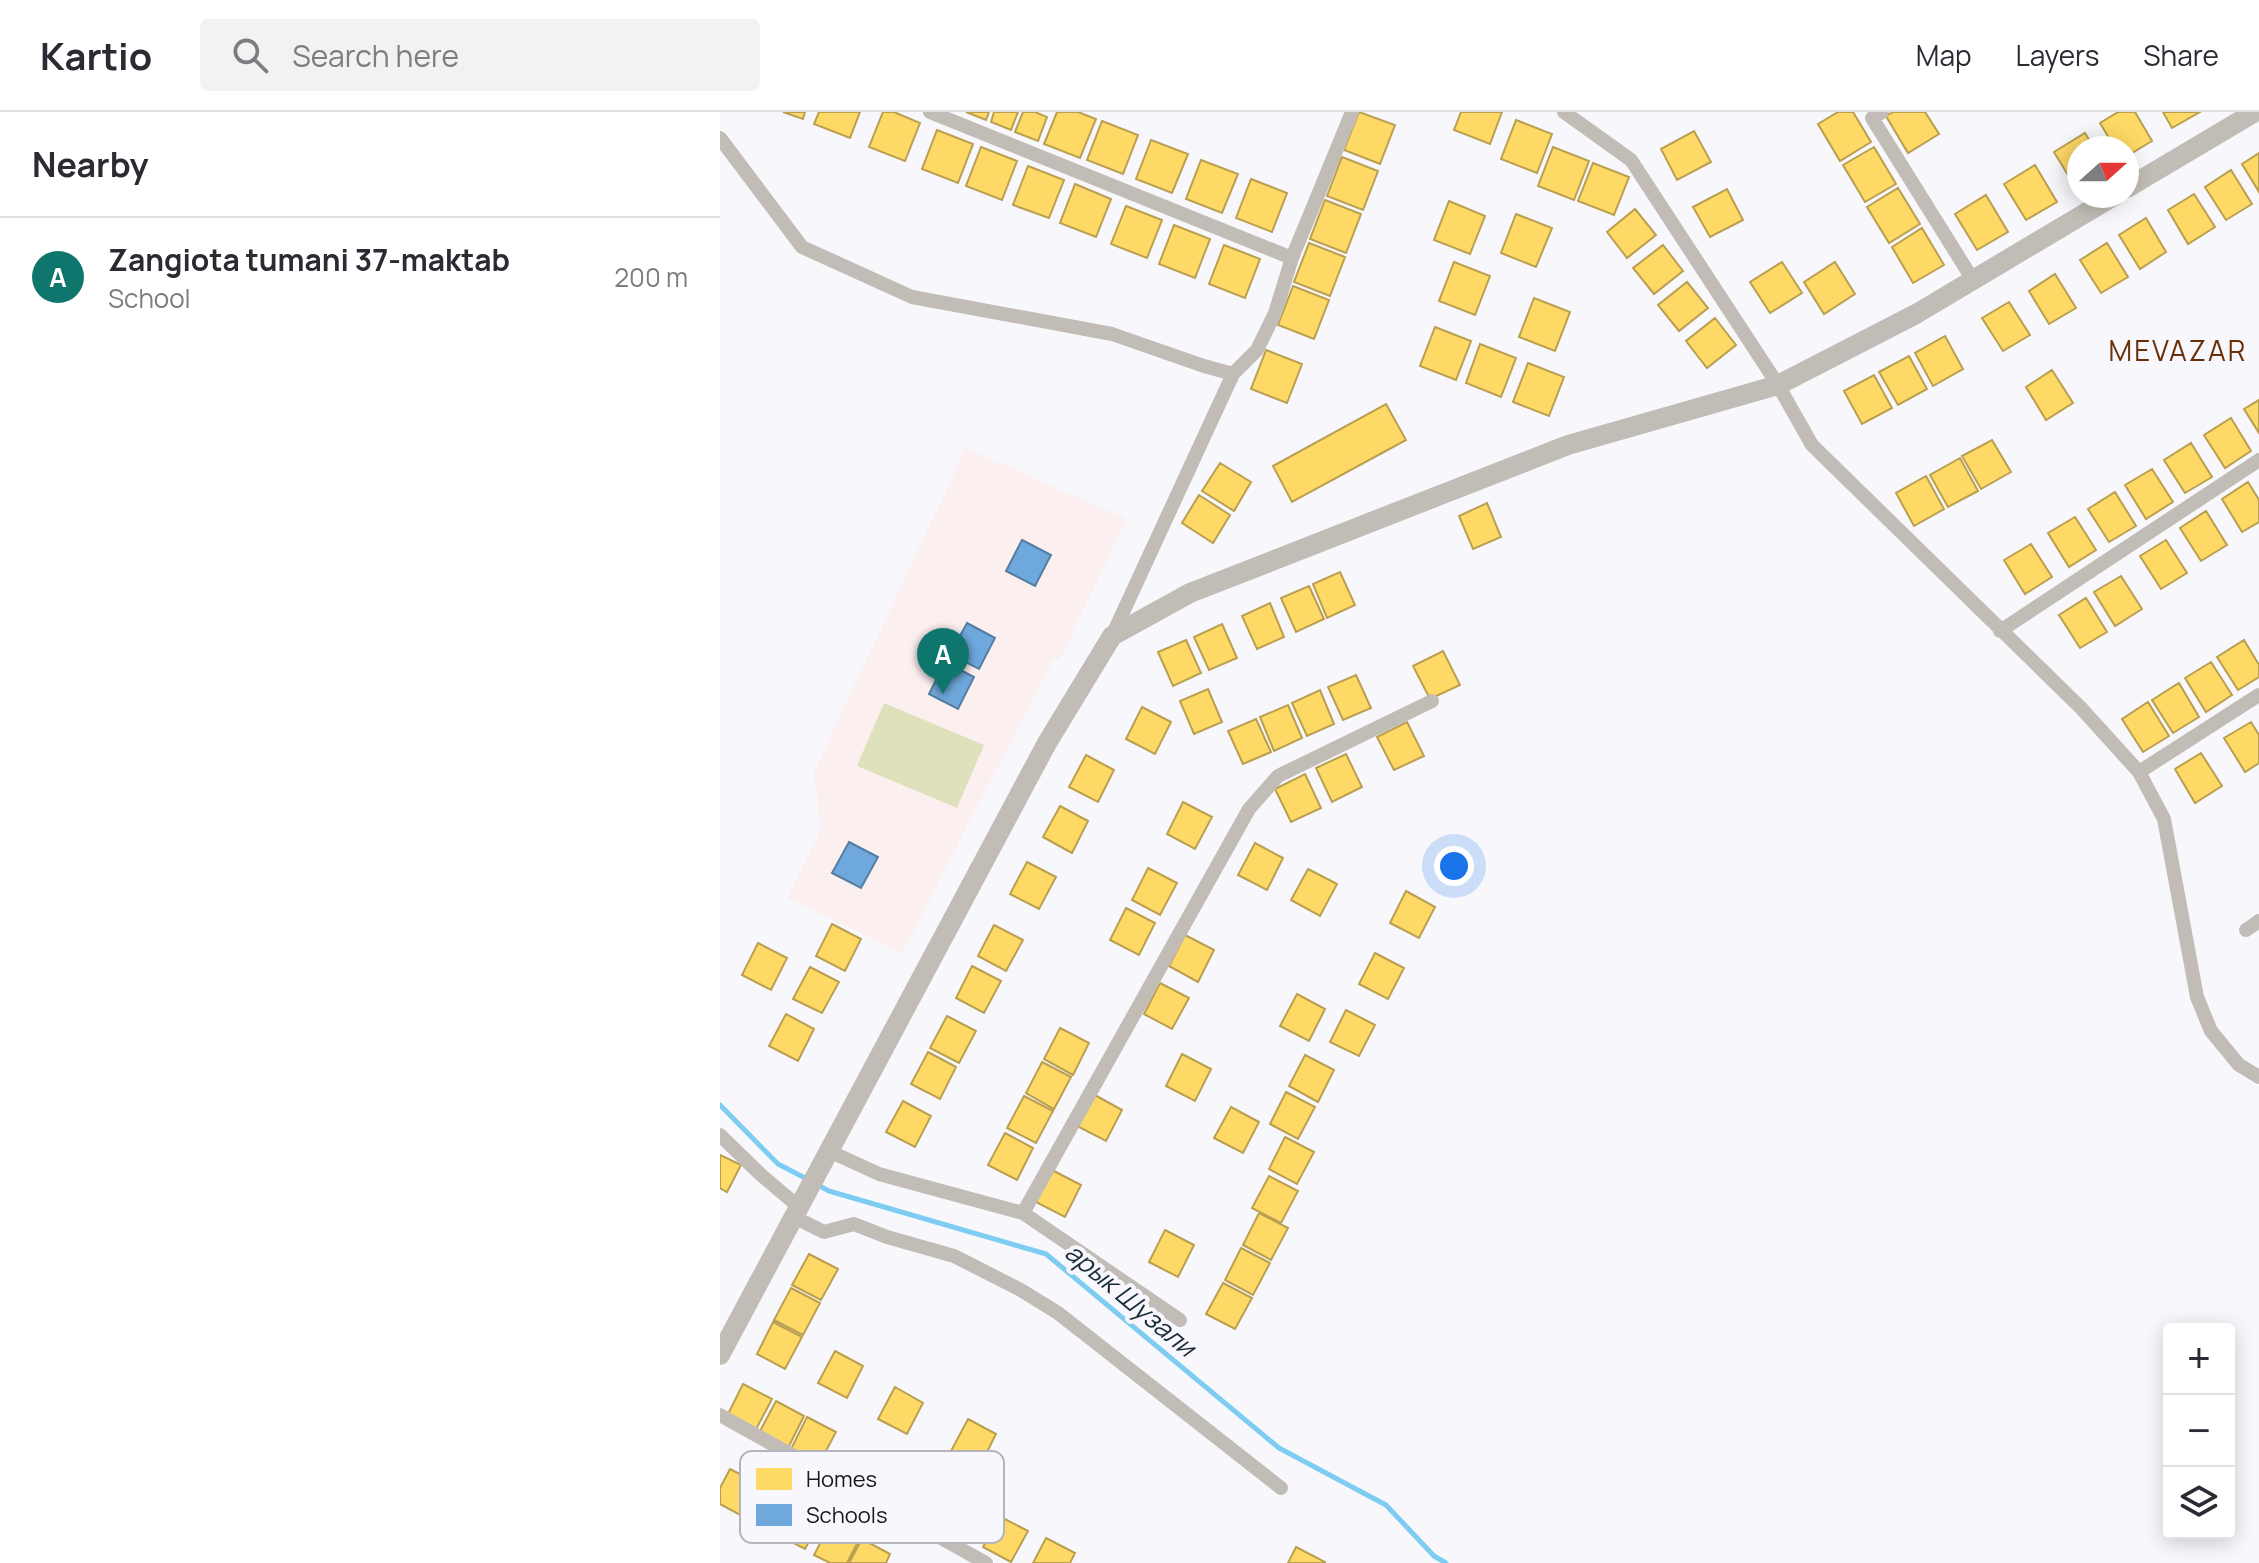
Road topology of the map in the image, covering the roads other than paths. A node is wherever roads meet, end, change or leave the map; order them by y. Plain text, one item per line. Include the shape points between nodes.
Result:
1 (930, 112) edge
2 (1352, 112) edge
3 (1564, 112) edge
4 (1882, 112) edge
5 (2255, 112) edge
6 (720, 138) edge
7 (2139, 181) edge
8 (2094, 208) edge
9 (1292, 258) junction
10 (1973, 280) junction
11 (1233, 374) junction
12 (1778, 385) junction
13 (2259, 460) edge
14 (2000, 631) junction
15 (1112, 636) junction
16 (2259, 695) edge
17 (1432, 701) dead end
18 (2139, 772) junction
19 (2259, 1077) edge
20 (720, 1135) edge
21 (824, 1160) junction
22 (799, 1207) junction
23 (1023, 1213) junction
24 (1180, 1320) dead end
25 (720, 1355) edge
26 (720, 1415) edge
27 (785, 1451) edge
28 (1281, 1488) dead end
29 (950, 1543) edge
30 (986, 1563) edge

1 - 9 street
2 - 9 street
3 - 12 street via 1631,160
4 - 10 street via 1872,118
5 - 7 main road
6 - 11 street via 802,247 912,297 1112,334
8 - 10 main road
9 - 11 street via 1257,350
10 - 12 main road
11 - 15 street
12 - 14 street via 1812,445
12 - 15 main road via 1568,445 1190,593
13 - 14 street
14 - 18 street
15 - 21 main road via 1047,743
16 - 18 street
17 - 23 street via 1278,776 1249,809
18 - 19 street via 2164,819 2197,997 2211,1031 2239,1065
20 - 22 street
21 - 22 main road
21 - 23 street
22 - 25 main road
22 - 28 street via 824,1232 854,1224 954,1256 1019,1289 1058,1313
23 - 24 street
26 - 27 street
29 - 30 street

